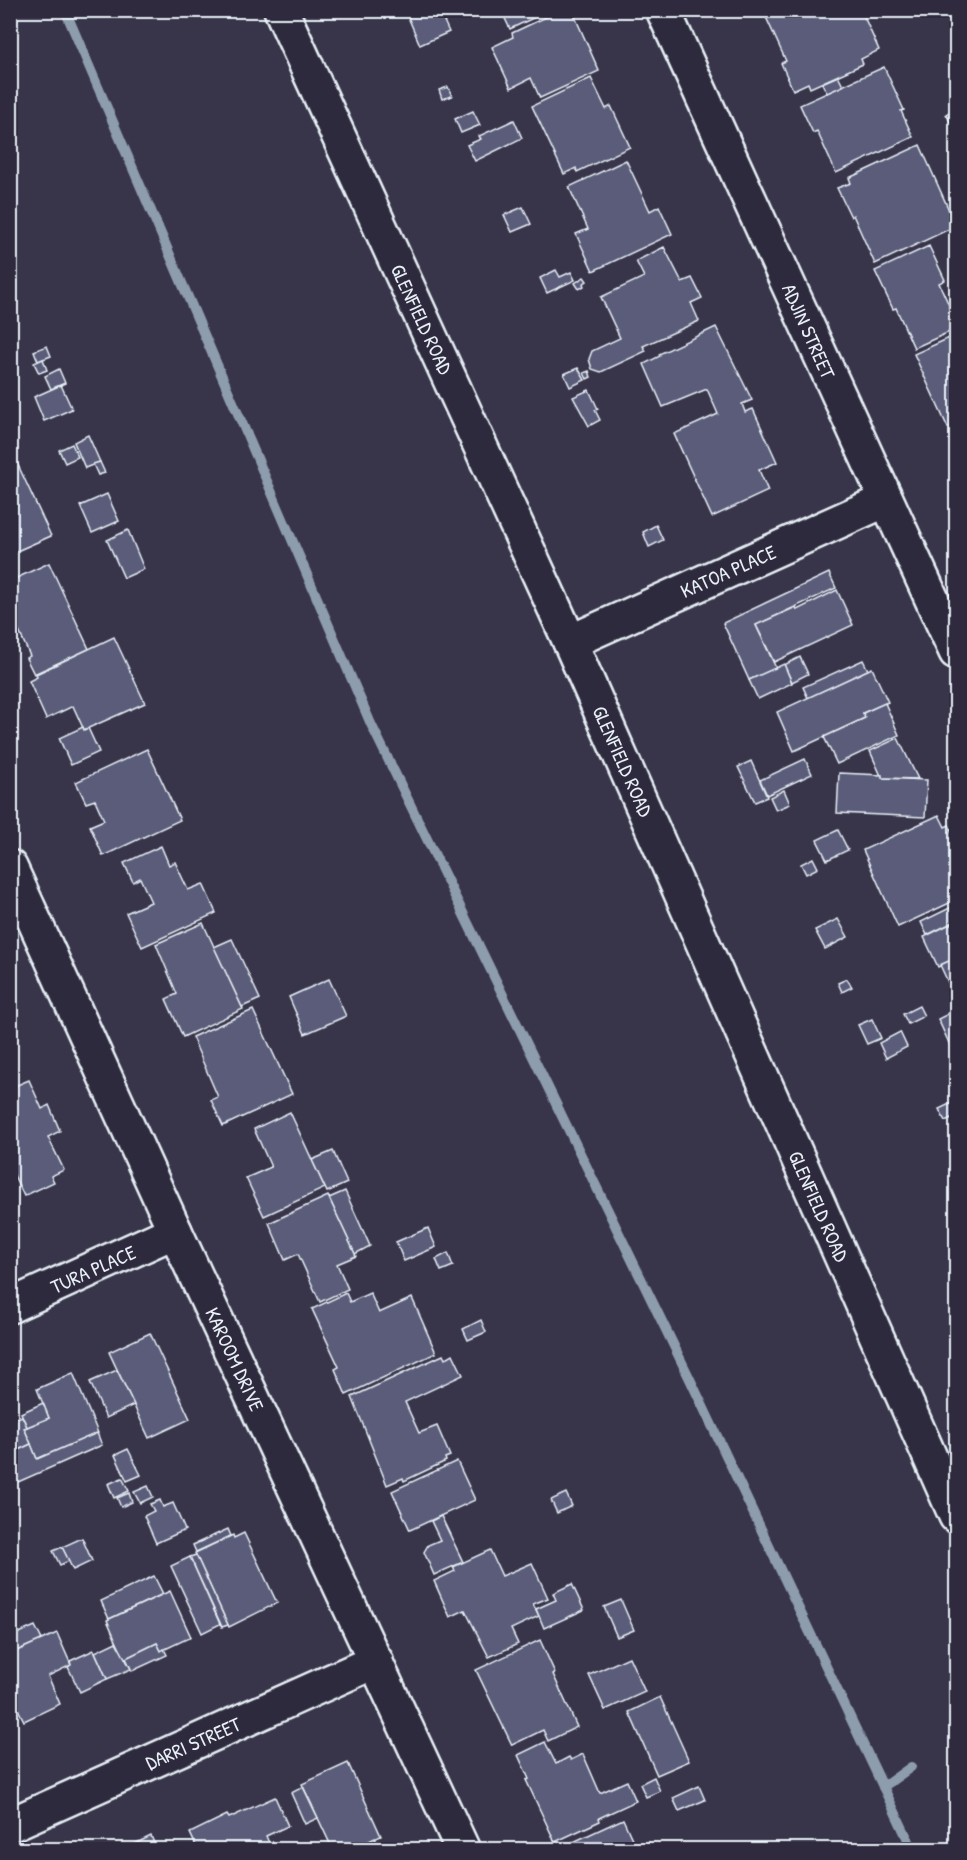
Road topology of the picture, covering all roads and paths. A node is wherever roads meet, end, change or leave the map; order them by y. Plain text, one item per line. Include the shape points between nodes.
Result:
1 (281, 10) edge
2 (663, 10) edge
3 (886, 500) junction
4 (570, 642) junction
5 (957, 652) edge
6 (10, 867) edge
7 (175, 1231) junction
8 (10, 1306) edge
9 (957, 1516) edge
10 (376, 1661) junction
11 (10, 1825) edge
12 (463, 1850) edge

1 - 4 street, GLENFIELD ROAD
2 - 3 street, ADJIN STREET
3 - 4 street, KATOA PLACE
3 - 5 street, ADJIN STREET
4 - 9 street, GLENFIELD ROAD
6 - 7 street, KAROOM DRIVE
7 - 8 street, TURA PLACE
7 - 10 street, KAROOM DRIVE
10 - 11 street, DARRI STREET
10 - 12 street, KAROOM DRIVE

